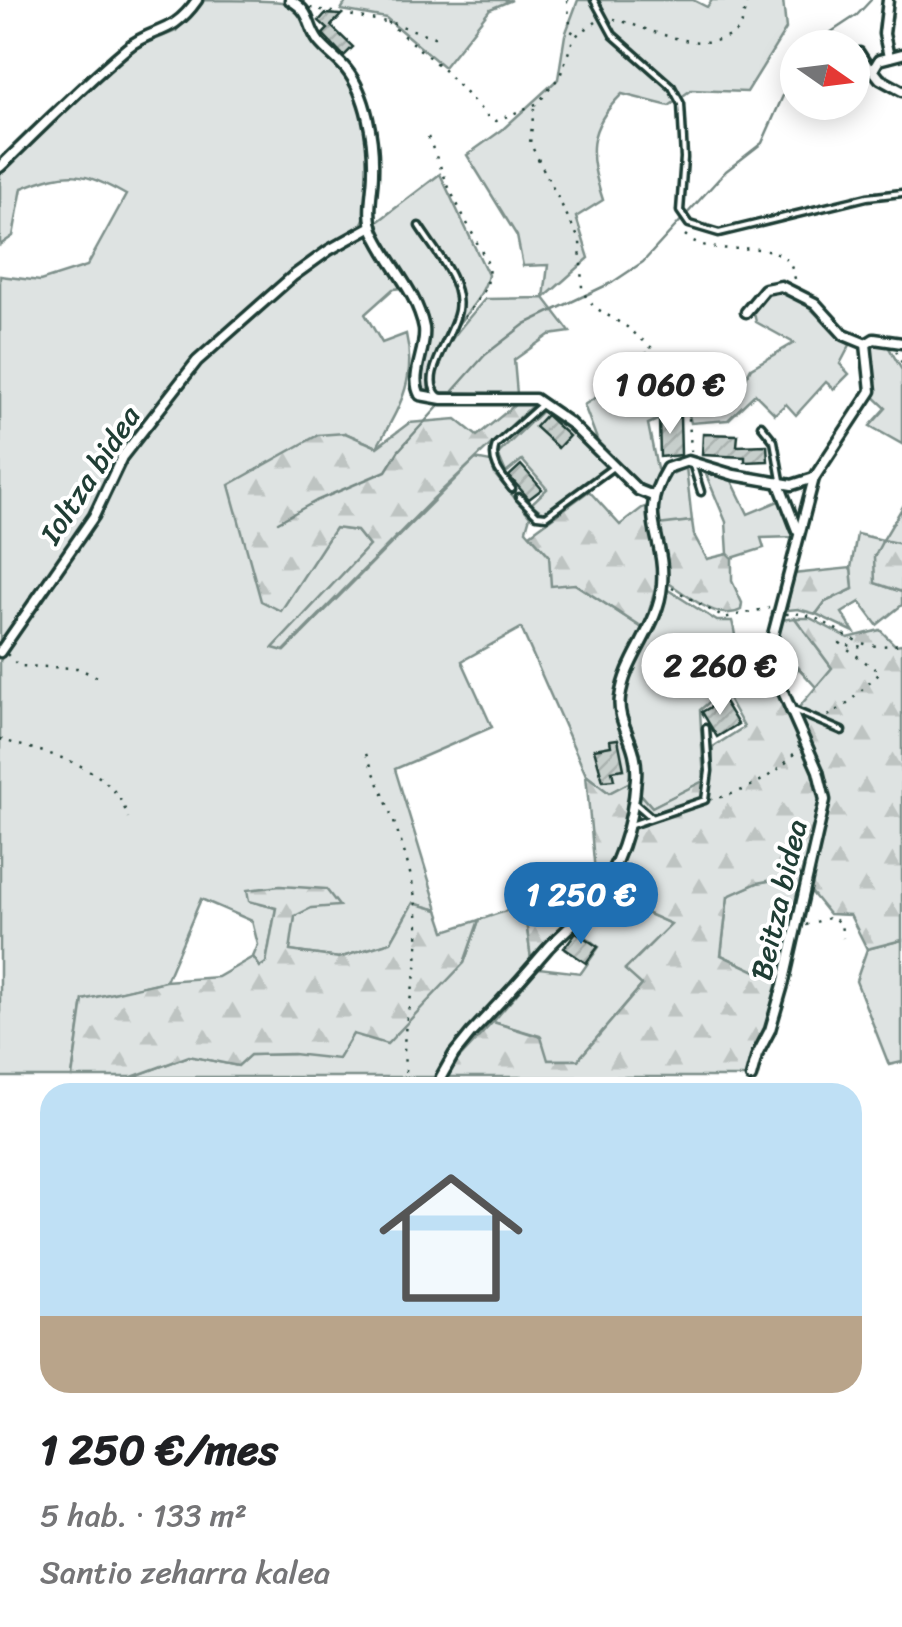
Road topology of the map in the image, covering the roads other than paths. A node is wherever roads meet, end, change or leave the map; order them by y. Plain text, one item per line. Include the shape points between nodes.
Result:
1 (197, 0) edge
2 (290, 0) edge
3 (594, 0) edge
4 (888, 0) edge
5 (902, 54) edge
6 (889, 57) junction
7 (870, 63) edge
8 (872, 65) junction
9 (902, 91) edge
10 (0, 166) edge
11 (902, 193) edge
12 (372, 226) junction
13 (419, 226) dead end
14 (746, 312) dead end
15 (897, 343) edge
16 (866, 344) junction
17 (442, 399) junction
18 (543, 403) junction
19 (761, 425) dead end
20 (692, 462) junction
21 (613, 467) junction
22 (814, 478) junction
23 (780, 484) junction
24 (512, 489) dead end
25 (702, 492) dead end
26 (652, 496) junction
27 (518, 497) dead end
28 (798, 533) junction
29 (2, 648) edge
30 (791, 709) junction
31 (706, 728) dead end
32 (842, 731) dead end
33 (634, 800) junction
34 (650, 817) junction
35 (628, 826) junction
36 (441, 1077) edge
37 (751, 1077) edge

1 - 10 street via 175,26 125,50
2 - 12 street via 303,7 316,39 346,69 363,104 374,161
3 - 11 lane via 613,34 672,87 681,104 680,211 689,224 719,233
4 - 6 street
5 - 6 street
6 - 8 street
7 - 8 lane
8 - 9 street
12 - 17 street via 422,322 415,386 420,394
12 - 29 street, Ioltza bidea via 292,276 196,361 122,457 94,516
13 - 17 lane via 458,296 452,332 430,377
14 - 16 street via 753,300 781,286
15 - 16 street
16 - 22 street, Beitza bidea via 871,390
17 - 18 street
18 - 21 street
18 - 24 lane via 493,451
19 - 23 lane via 774,441
20 - 23 street
20 - 25 lane
20 - 26 street via 667,468
21 - 26 street
21 - 27 lane via 546,516 536,516
22 - 23 street
22 - 28 street, Beitza bidea
23 - 28 street
26 - 33 street via 659,606 619,704 637,756
28 - 30 street, Beitza bidea via 773,635
30 - 32 lane
30 - 37 street, Beitza bidea via 825,800 770,1030
31 - 34 lane via 705,800
33 - 34 lane
33 - 35 street
34 - 35 lane
35 - 36 street via 615,866 590,906 472,1033

